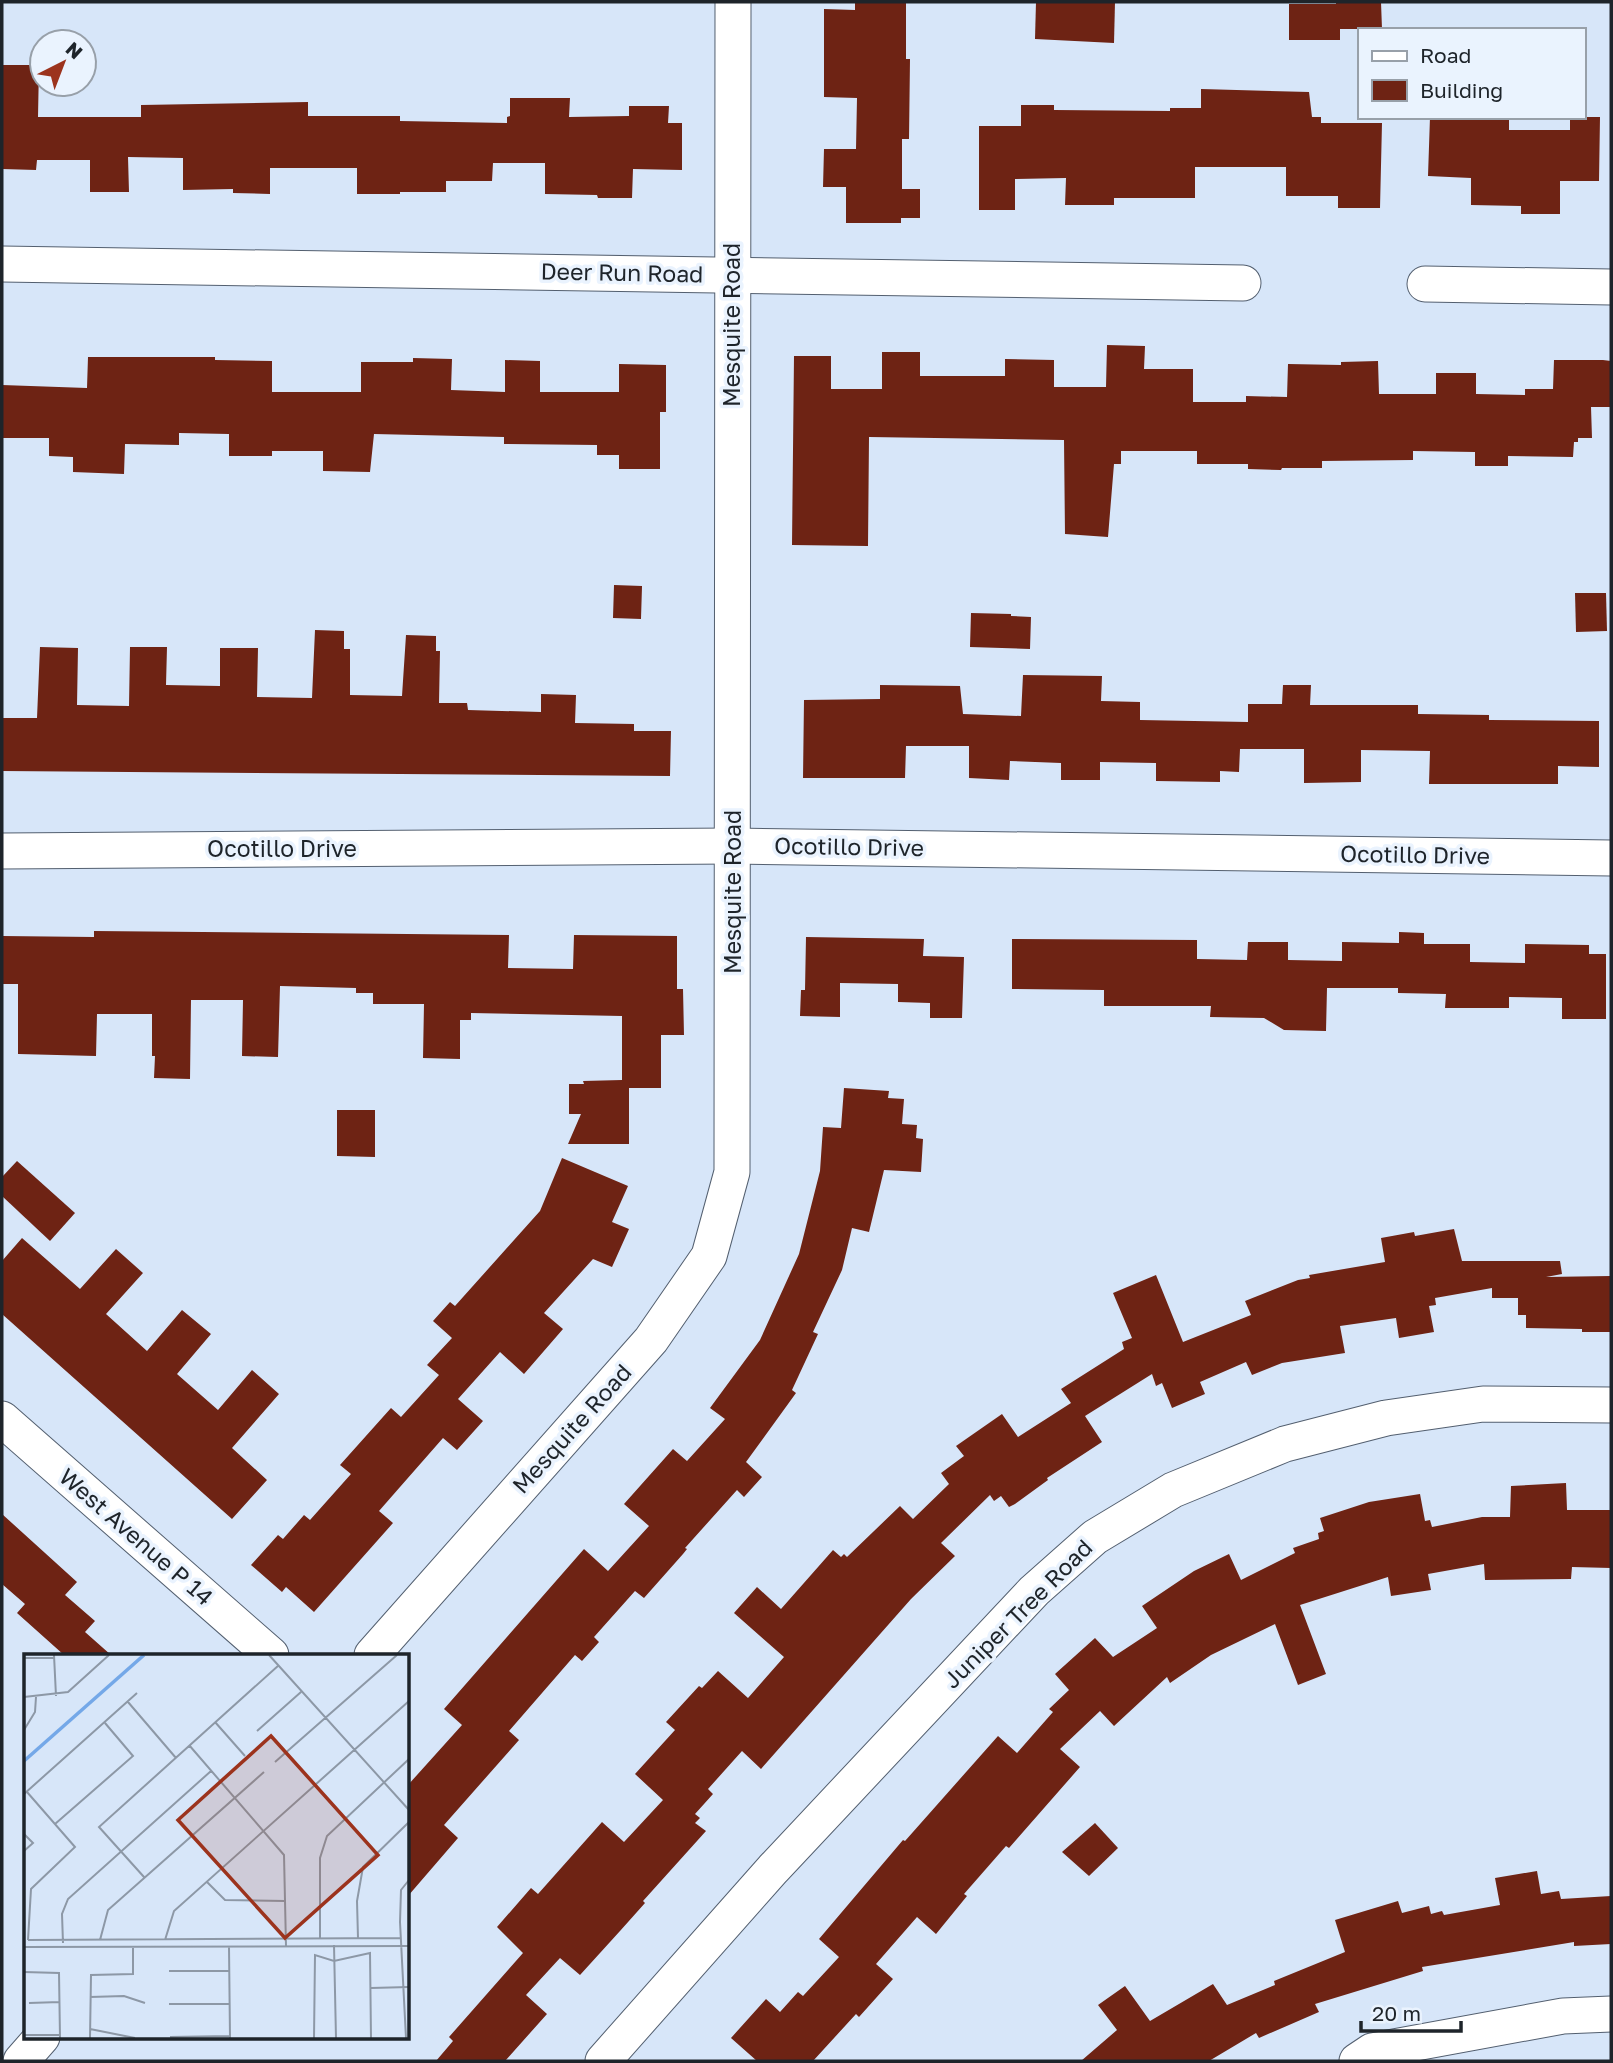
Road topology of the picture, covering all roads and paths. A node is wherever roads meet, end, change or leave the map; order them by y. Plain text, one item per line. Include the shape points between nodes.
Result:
1 (733, 2) edge
2 (2, 264) edge
3 (732, 275) junction
4 (1243, 283) dead end
5 (1425, 284) dead end
6 (1611, 287) edge
7 (733, 846) junction
8 (2, 850) edge
9 (1611, 858) edge
10 (1611, 1405) edge
11 (2, 1419) edge
12 (270, 1654) edge
13 (373, 1654) edge
14 (1611, 2014) edge
15 (41, 2038) edge
16 (21, 2061) edge
17 (603, 2061) edge
18 (1357, 2061) edge

1 - 3 street, Mesquite Road
2 - 3 street, Deer Run Road
3 - 4 street, Deer Run Road
3 - 7 street, Mesquite Road
5 - 6 street
7 - 8 street, Ocotillo Drive
7 - 9 street, Ocotillo Drive
7 - 13 street, Mesquite Road via 732,1172 709,1256 651,1340
10 - 17 street, Juniper Tree Road via 1483,1404 1373,1421 1273,1449 1173,1490 1095,1536 1034,1591
11 - 12 street, West Avenue P 14
14 - 18 street via 1563,2016 1372,2051
15 - 16 street

